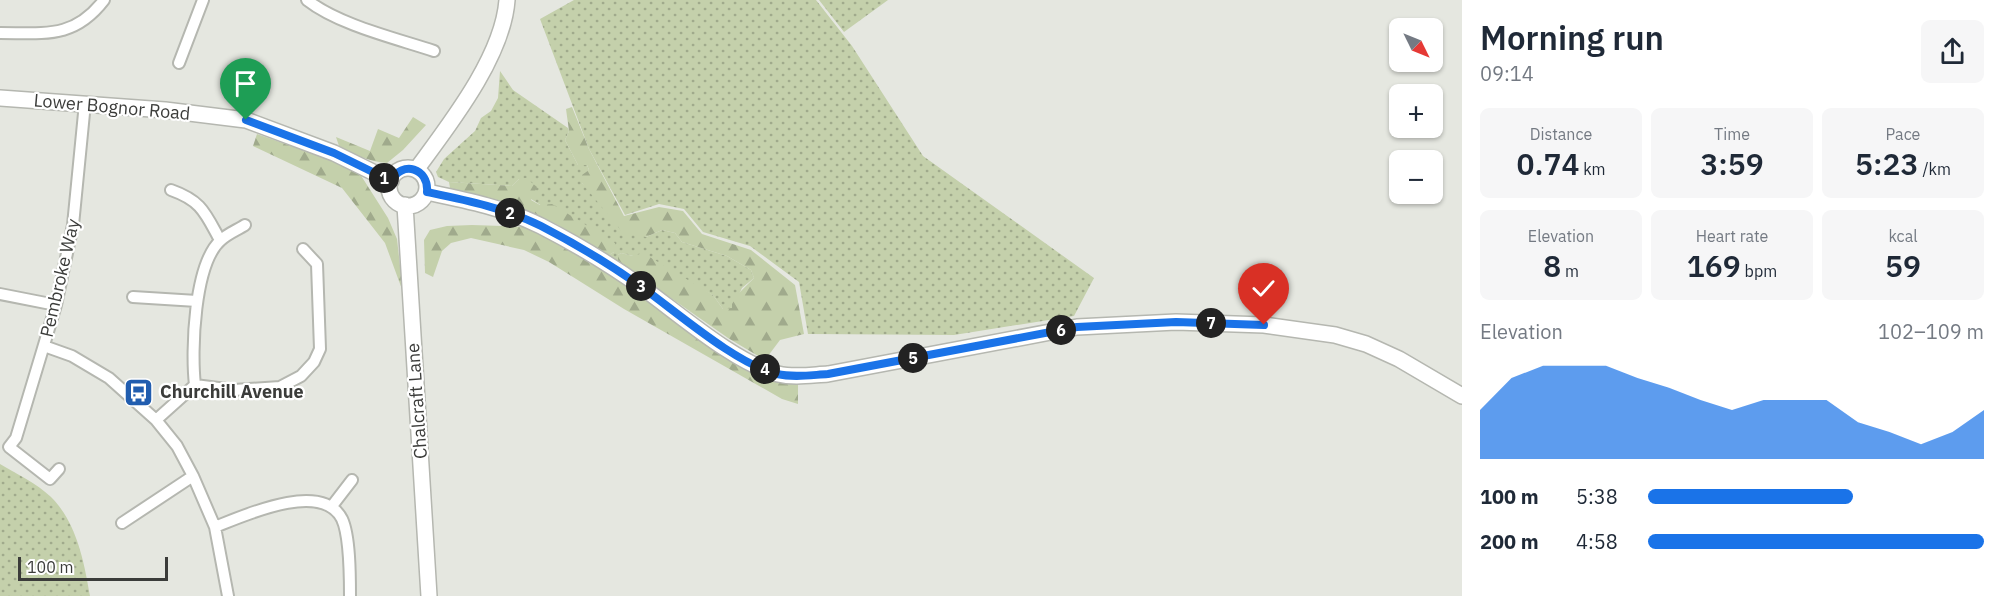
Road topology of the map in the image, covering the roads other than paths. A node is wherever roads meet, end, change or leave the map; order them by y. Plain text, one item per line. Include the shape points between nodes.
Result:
1 (104, 0) edge
2 (202, 0) edge
3 (307, 0) edge
4 (507, 0) edge
5 (0, 33) edge
6 (434, 51) dead end
7 (179, 63) dead end
8 (0, 98) edge
9 (85, 103) junction
10 (416, 170) junction
11 (391, 181) junction
12 (171, 190) dead end
13 (427, 192) junction
14 (405, 205) junction
15 (245, 225) dead end
16 (220, 240) junction
17 (303, 249) dead end
18 (0, 294) edge
19 (133, 297) dead end
20 (197, 302) junction
21 (56, 305) junction
22 (45, 346) junction
23 (195, 385) junction
24 (1462, 396) edge
25 (156, 420) junction
26 (5, 449) edge
27 (59, 469) dead end
28 (193, 476) junction
29 (352, 480) dead end
30 (332, 506) junction
31 (122, 523) dead end
32 (215, 527) junction
33 (228, 596) edge
34 (350, 596) edge
35 (429, 596) edge

1 - 5 street via 86,21 59,33
2 - 7 street
3 - 6 street via 341,19
4 - 10 main road via 502,29 467,100
8 - 9 main road, Lower Bognor Road
9 - 11 main road, Lower Bognor Road via 246,120 334,153
9 - 21 street, Pembroke Way via 73,225
10 - 11 main road via 398,171
10 - 13 main road via 425,178
11 - 14 main road via 391,193
12 - 16 street via 200,205
13 - 14 main road via 416,204
13 - 24 main road via 477,203 539,225 630,279 732,351 778,374 828,374 1077,327 1176,322 1264,325 1366,344
14 - 35 main road, Chalcraft Lane
15 - 16 street
16 - 20 street via 207,261
17 - 23 street via 317,264 320,349 314,362 301,376 280,387 234,390
18 - 21 street
19 - 20 street
20 - 23 street
21 - 22 street, Pembroke Way
22 - 25 street via 72,356 109,378
22 - 26 street, Pembroke Way via 16,438
23 - 25 street
25 - 28 street via 177,446
26 - 27 street via 47,483
28 - 31 street
28 - 32 street
29 - 30 street
30 - 32 street via 314,501 288,503
30 - 34 street via 342,520 346,539
32 - 33 street

